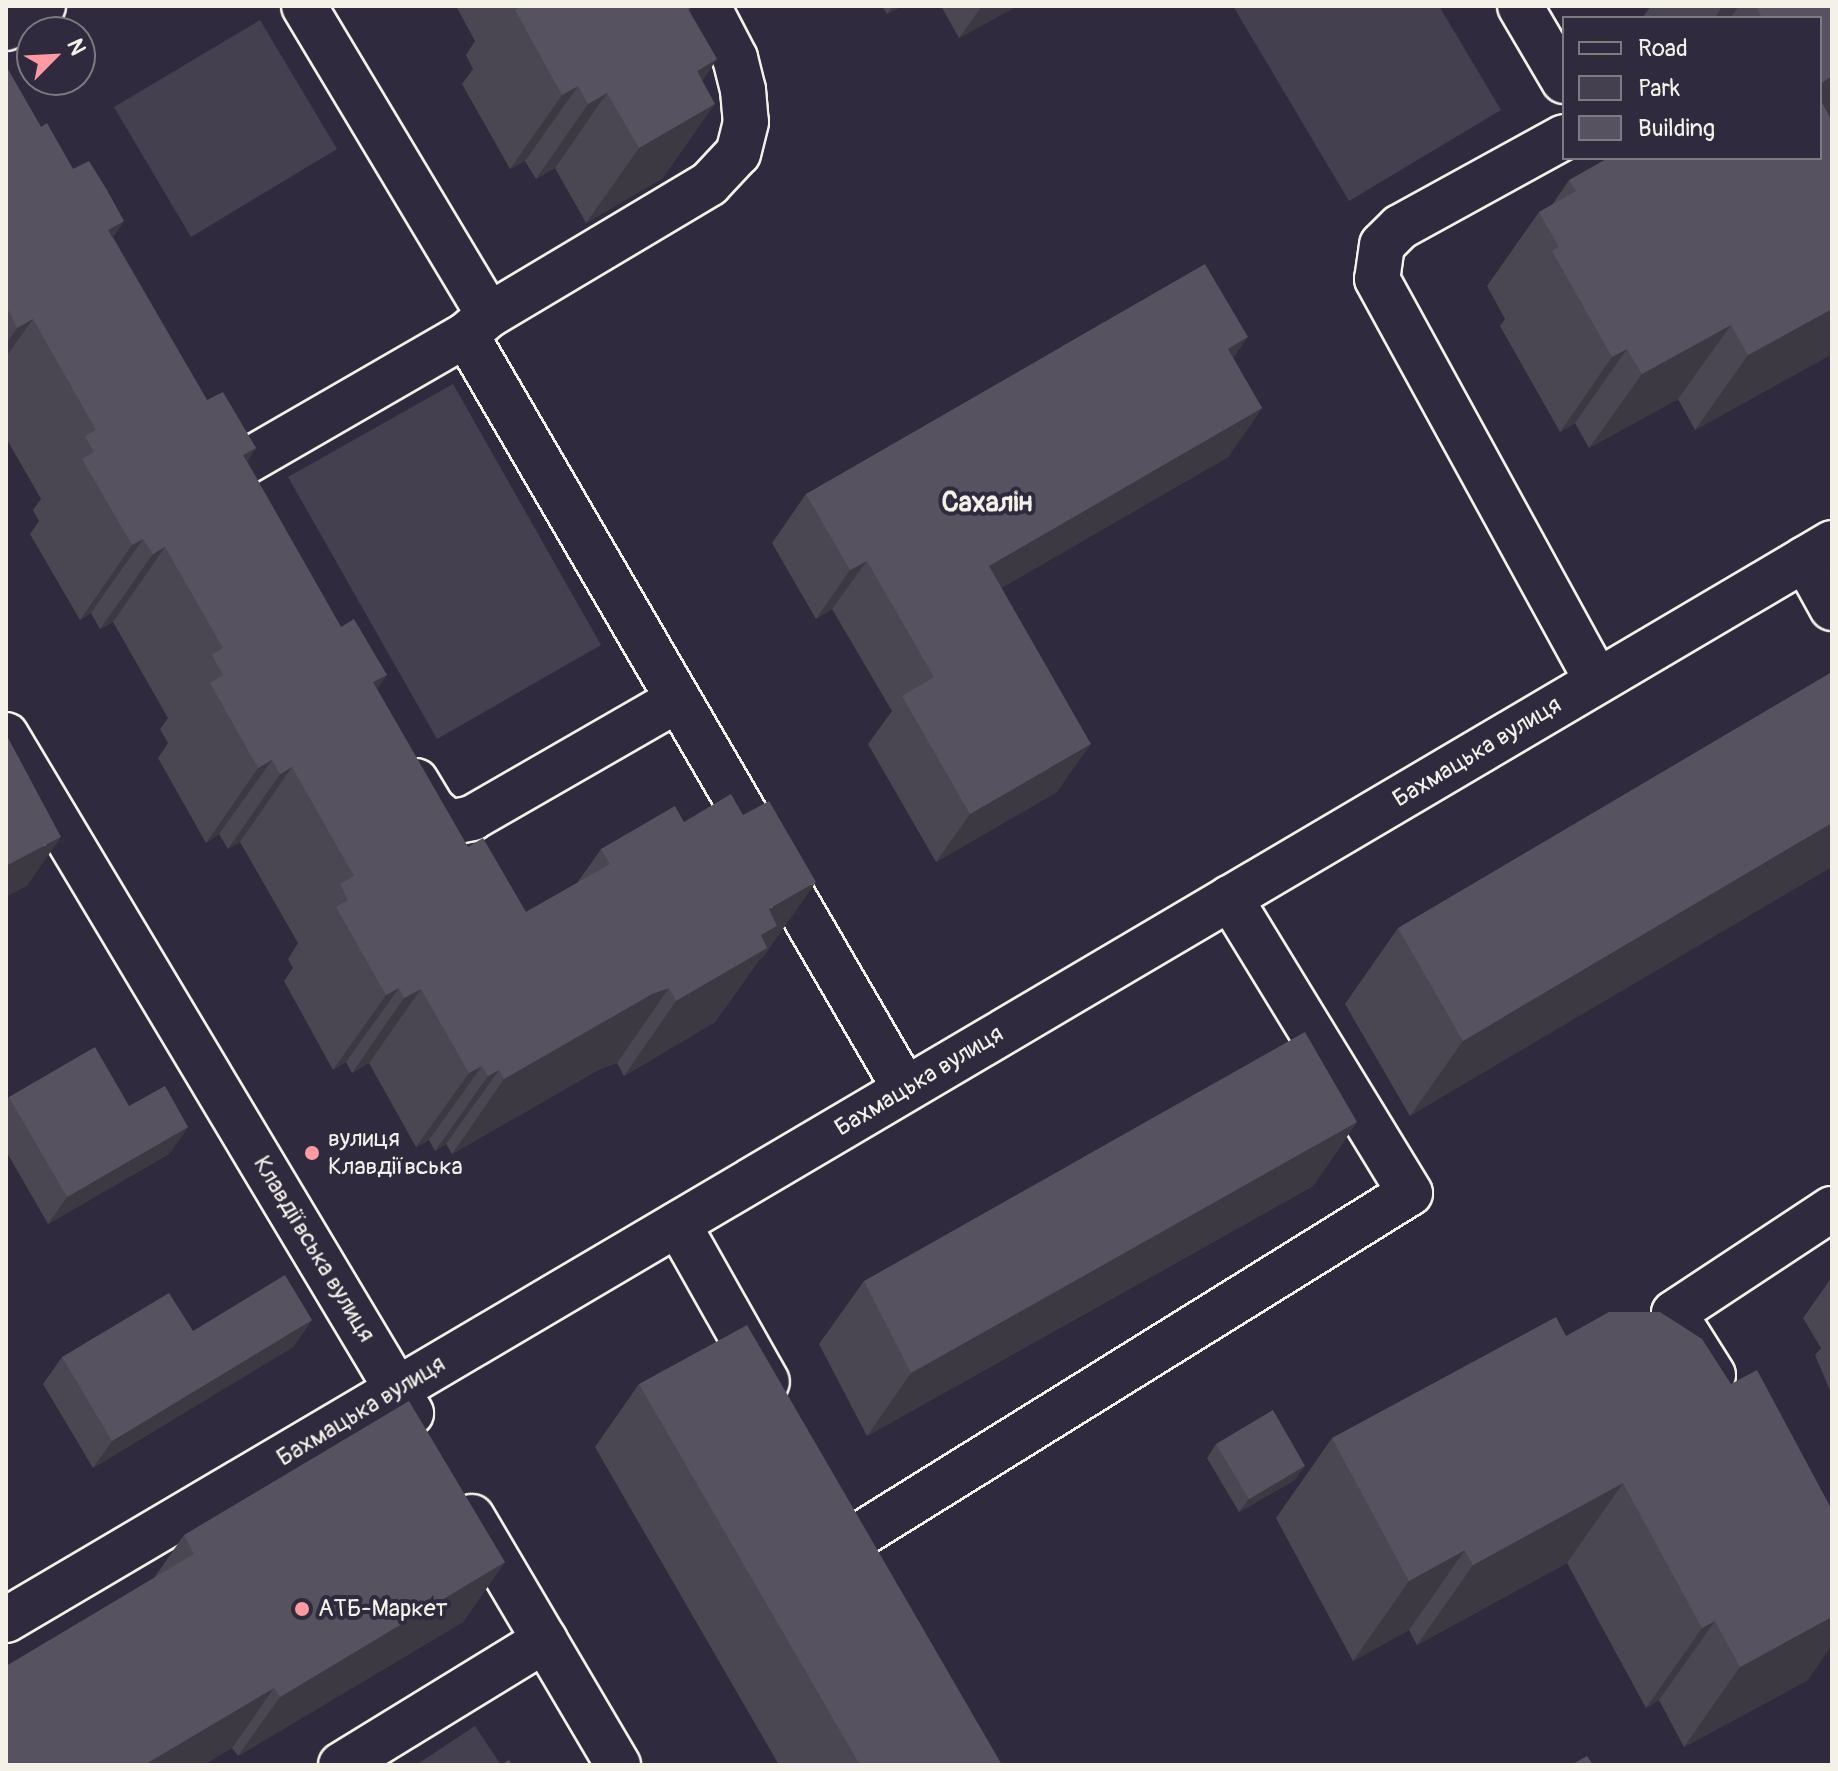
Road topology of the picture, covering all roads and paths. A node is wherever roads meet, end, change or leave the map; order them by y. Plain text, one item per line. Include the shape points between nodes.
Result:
1 (43, 6) edge
2 (304, 6) edge
3 (708, 6) edge
4 (1520, 6) edge
5 (6, 28) edge
6 (1562, 78) edge
7 (1562, 138) edge
8 (478, 325) junction
9 (212, 427) edge
10 (237, 467) junction
11 (260, 508) edge
12 (1818, 551) edge
13 (1832, 608) edge
14 (1597, 681) junction
15 (677, 700) junction
16 (6, 735) edge
17 (393, 740) edge
18 (1230, 898) junction
19 (905, 1089) junction
20 (1832, 1209) edge
21 (678, 1224) junction
22 (397, 1389) junction
23 (1733, 1408) edge
24 (788, 1419) edge
25 (430, 1446) edge
26 (453, 1485) edge
27 (832, 1499) edge
28 (855, 1538) junction
29 (877, 1578) edge
30 (6, 1620) edge
31 (545, 1640) junction
32 (341, 1765) edge
33 (618, 1765) edge

1 - 5 street
2 - 8 street
3 - 8 street via 735,58 743,90 746,122 738,153 709,184
4 - 6 street
7 - 14 street via 1400,227 1382,245 1377,279
8 - 10 street
8 - 15 street
9 - 10 street
10 - 11 street
12 - 13 street
12 - 14 street, Бахмацька вулиця
14 - 18 street, Бахмацька вулиця
15 - 17 street via 472,818 449,823 432,808
15 - 19 street
16 - 22 street, Клавдіївська вулиця
18 - 19 street, Бахмацька вулиця
18 - 28 street via 1410,1193
19 - 21 street, Бахмацька вулиця
20 - 23 street via 1674,1313
21 - 22 street, Бахмацька вулиця
21 - 24 street
22 - 25 street, Клавдіївська вулиця
22 - 30 street, Бахмацька вулиця
26 - 31 street
27 - 28 street
28 - 29 street
31 - 32 street
31 - 33 street

